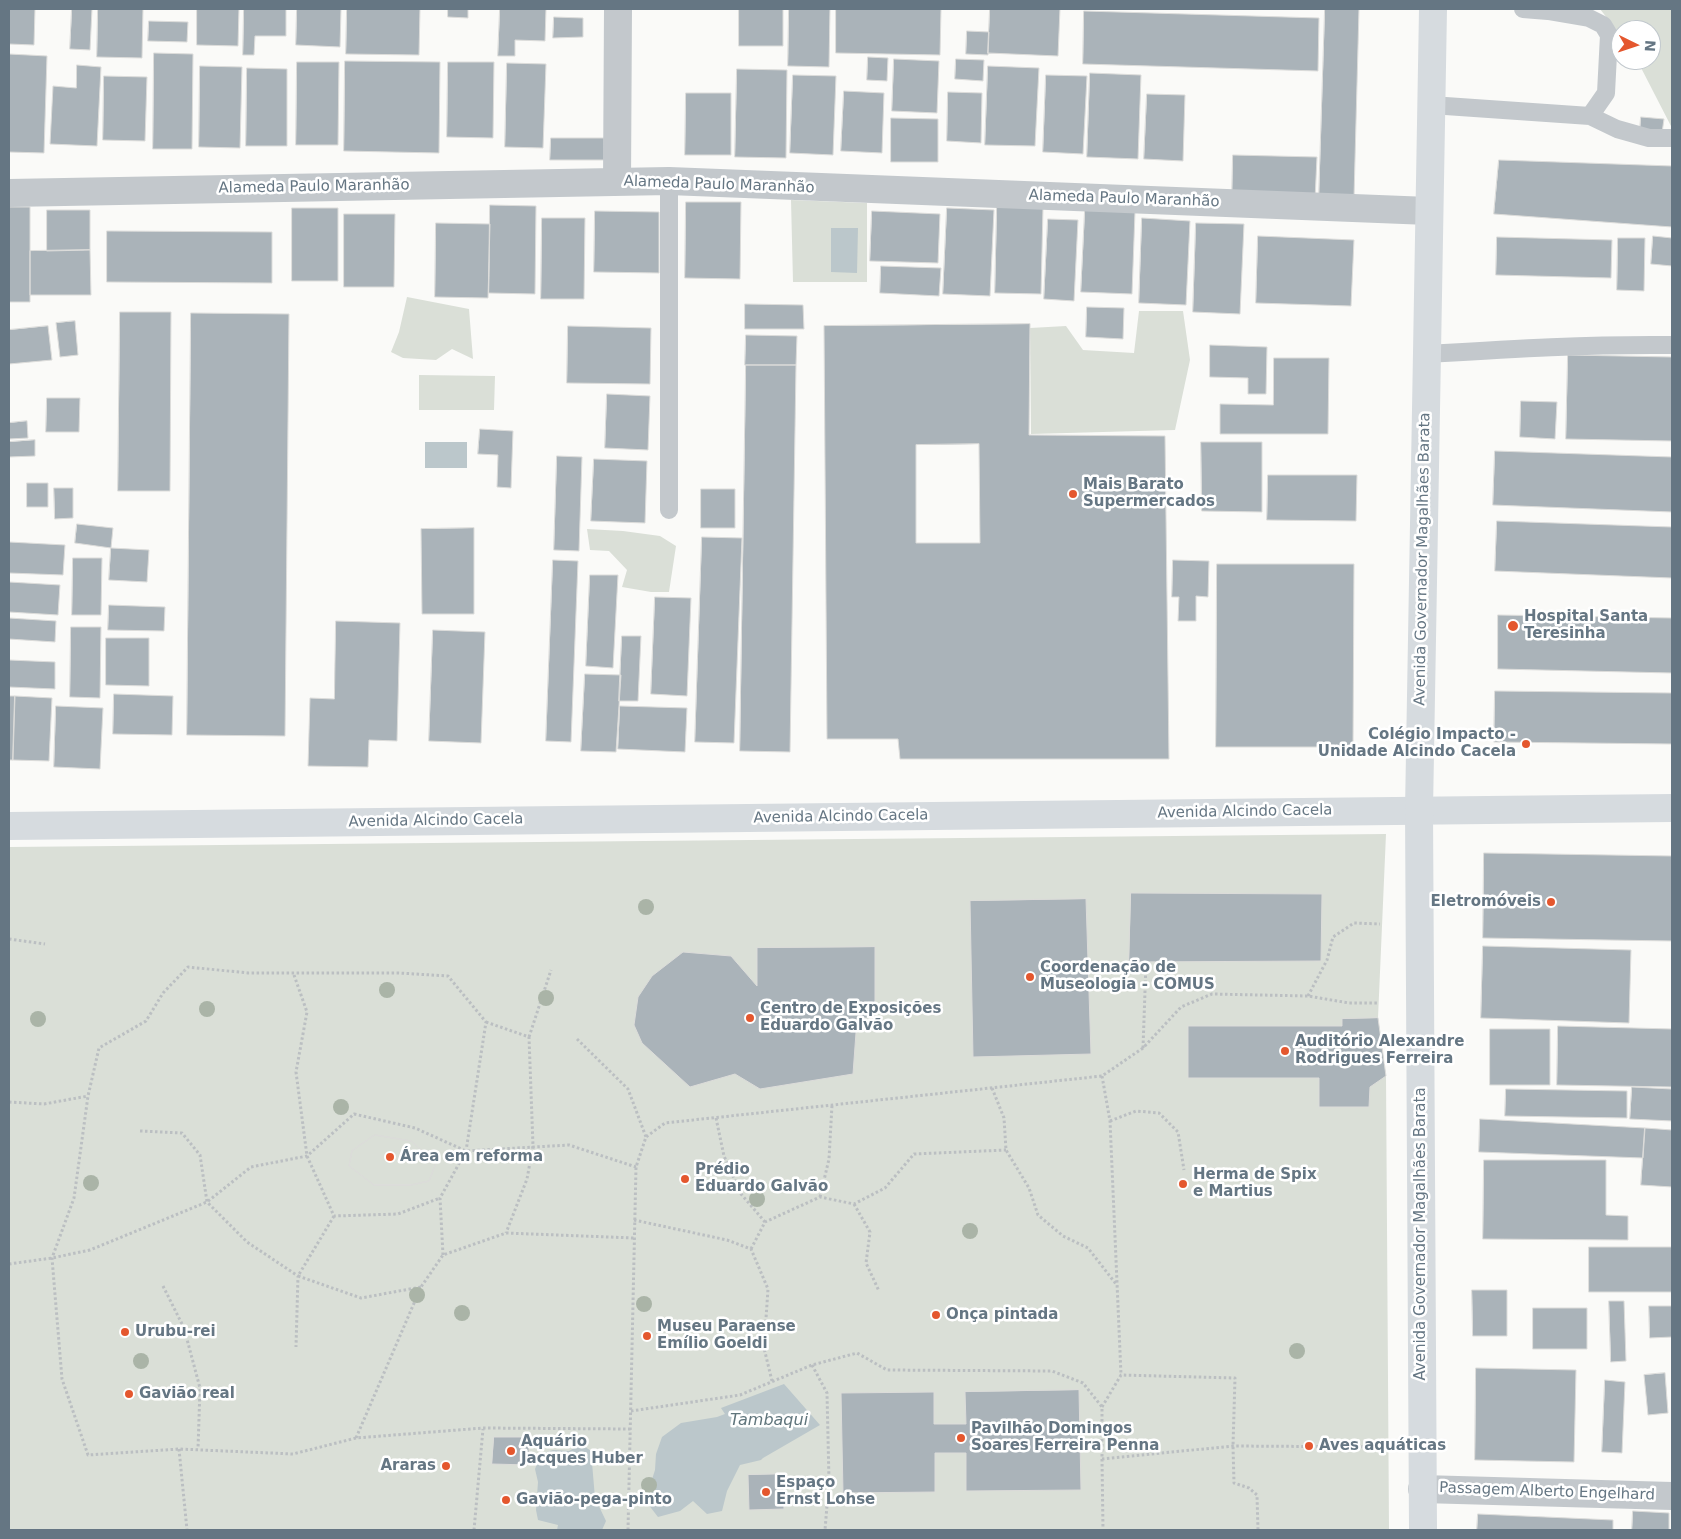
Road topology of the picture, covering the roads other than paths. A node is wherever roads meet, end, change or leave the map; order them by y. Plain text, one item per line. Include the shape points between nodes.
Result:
1 (618, 9) edge
2 (1433, 9) edge
3 (1523, 9) edge
4 (1431, 105) junction
5 (1590, 116) junction
6 (1672, 138) edge
7 (668, 181) junction
8 (617, 182) junction
9 (9, 193) edge
10 (1429, 211) junction
11 (1672, 345) edge
12 (1427, 354) junction
13 (669, 510) dead end
14 (1672, 808) edge
15 (1419, 810) junction
16 (9, 826) edge
17 (1422, 1489) junction
18 (1672, 1496) edge
19 (1423, 1530) edge

1 - 8 street
2 - 4 main road, Avenida Governador Magalhães Barata
3 - 5 lane via 1589,18 1603,25 1609,35 1606,93
4 - 5 lane
4 - 10 main road, Avenida Governador Magalhães Barata
5 - 6 lane via 1617,129 1649,138
7 - 8 street, Alameda Paulo Maranhão
7 - 10 street, Alameda Paulo Maranhão
7 - 13 lane
8 - 9 street, Alameda Paulo Maranhão
10 - 12 main road, Avenida Governador Magalhães Barata
11 - 12 lane via 1625,344
12 - 15 main road, Avenida Governador Magalhães Barata
14 - 15 main road, Avenida Alcindo Cacela
15 - 16 main road, Avenida Alcindo Cacela
15 - 17 main road, Avenida Governador Magalhães Barata
17 - 18 street, Passagem Alberto Engelhard
17 - 19 main road, Avenida Governador Magalhães Barata

